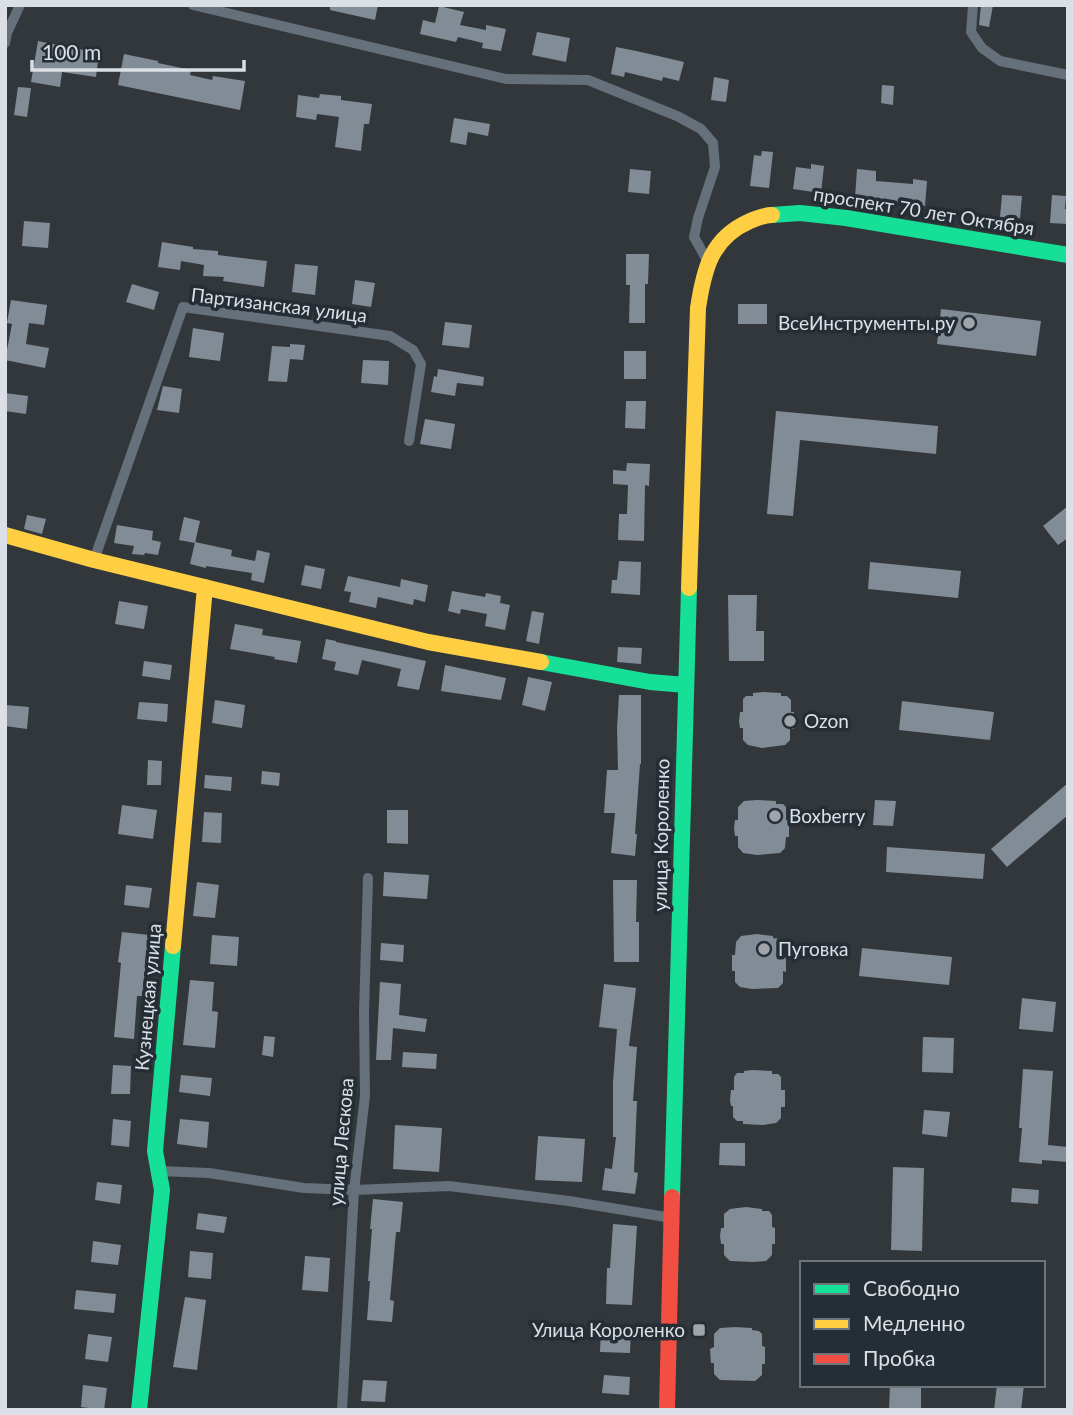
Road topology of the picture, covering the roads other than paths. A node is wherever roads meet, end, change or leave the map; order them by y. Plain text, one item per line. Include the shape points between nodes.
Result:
1 (20, 5) edge
2 (194, 5) edge
3 (973, 5) edge
4 (5, 43) edge
5 (1068, 75) edge
6 (1068, 254) edge
7 (708, 262) junction
8 (410, 441) dead end
9 (5, 535) edge
10 (94, 560) junction
11 (205, 587) junction
12 (685, 685) junction
13 (368, 878) dead end
14 (159, 1171) junction
15 (354, 1190) junction
16 (672, 1217) junction
17 (139, 1410) edge
18 (342, 1410) edge
19 (667, 1410) edge

1 - 4 street
2 - 7 street via 506,79 589,80 677,116 701,129 713,143 715,167 694,237
3 - 5 street via 971,32 982,48 1000,61
6 - 7 street, проспект 70 лет Октября via 800,214 765,215 737,227 719,243
7 - 12 street, улица Короленко via 698,309
8 - 10 street, Партизанская улица via 421,364 413,350 390,336 183,307
9 - 10 street
10 - 11 street
11 - 12 street via 428,642
11 - 14 street, Кузнецкая улица via 155,1151
12 - 16 street, улица Короленко
13 - 15 street, улица Лескова via 365,1096
14 - 15 street
14 - 17 street, Кузнецкая улица via 162,1190
15 - 16 street via 449,1185
15 - 18 street, улица Лескова
16 - 19 street, улица Короленко

